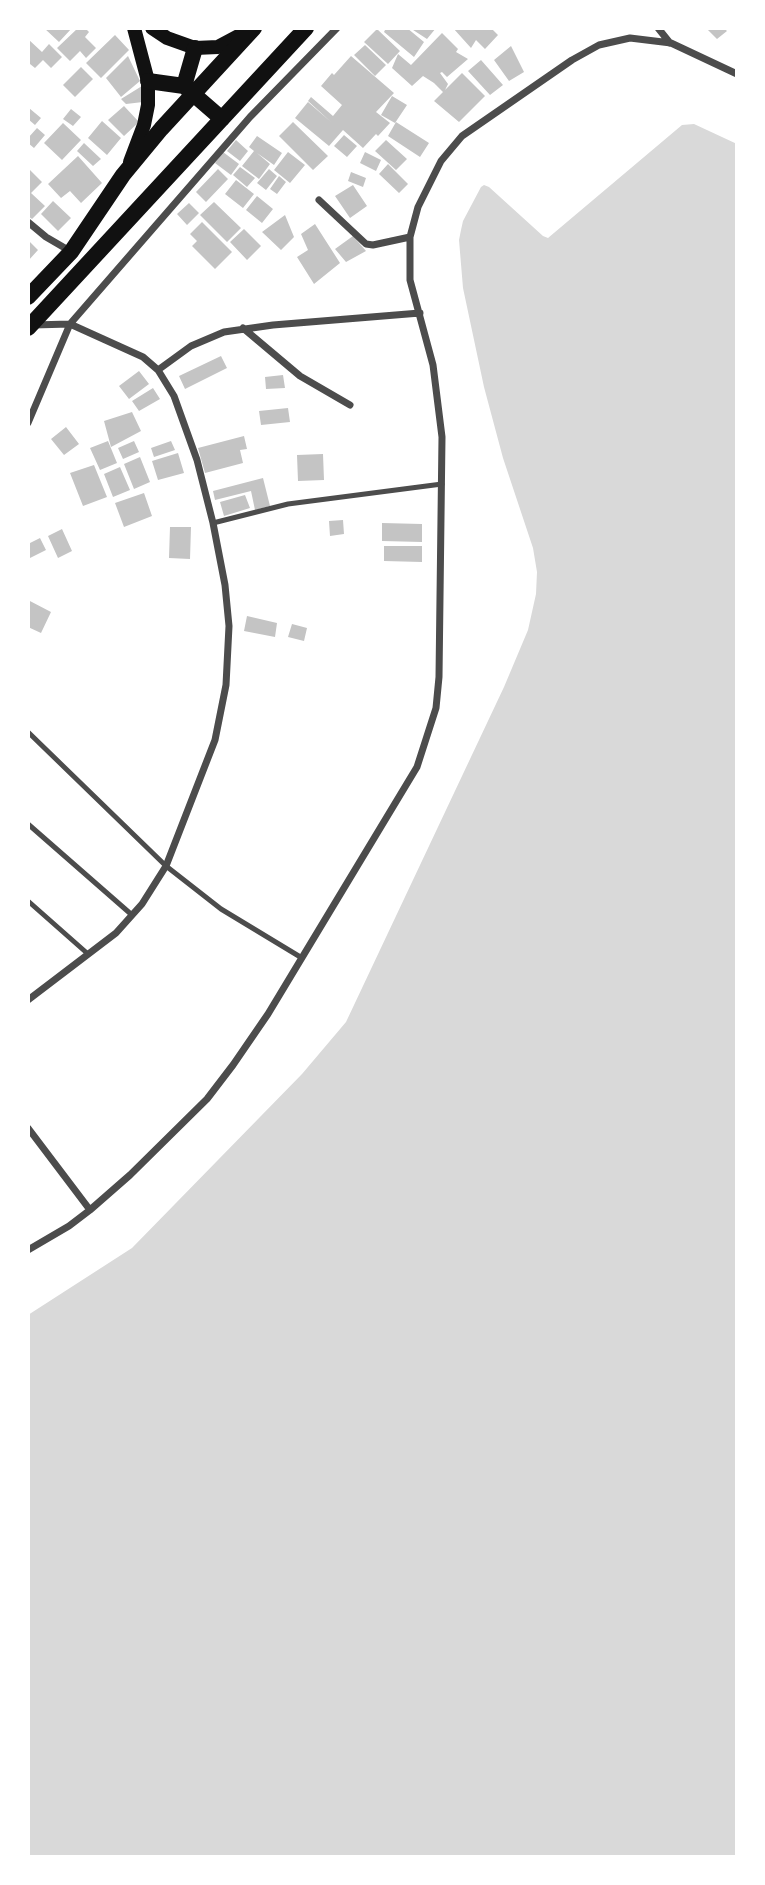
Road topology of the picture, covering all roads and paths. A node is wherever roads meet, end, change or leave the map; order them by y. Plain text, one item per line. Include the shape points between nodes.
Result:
1 (134, 28) edge
2 (152, 28) edge
3 (306, 28) edge
4 (337, 28) edge
5 (658, 28) edge
6 (253, 29) edge
7 (671, 43) junction
8 (195, 48) junction
9 (737, 74) edge
10 (148, 81) junction
11 (188, 90) junction
12 (222, 119) junction
13 (123, 175) junction
14 (319, 200) dead end
15 (28, 222) edge
16 (410, 237) junction
17 (71, 252) junction
18 (28, 297) edge
19 (420, 313) junction
20 (70, 324) junction
21 (29, 327) edge
22 (243, 328) junction
23 (158, 370) junction
24 (351, 405) dead end
25 (28, 423) edge
26 (442, 484) junction
27 (213, 523) junction
28 (28, 732) edge
29 (28, 824) edge
30 (166, 866) junction
31 (28, 901) edge
32 (132, 915) junction
33 (88, 954) junction
34 (302, 958) junction
35 (28, 1000) edge
36 (28, 1128) edge
37 (90, 1210) junction
38 (28, 1250) edge

1 - 10 main road
2 - 8 main road
3 - 12 main road
4 - 20 street via 250,117
5 - 7 street
6 - 8 main road via 218,47
6 - 11 main road
7 - 9 street
7 - 16 street via 630,38 598,45 462,136 433,176
8 - 11 main road
10 - 11 main road
10 - 13 main road via 144,125
11 - 12 main road
11 - 13 main road
12 - 21 main road
13 - 17 main road
14 - 16 street via 366,244
15 - 17 street
16 - 19 street via 410,280
17 - 18 main road
19 - 22 street
19 - 26 street via 440,410
20 - 21 street
20 - 23 street via 133,352
20 - 25 street
22 - 23 street via 199,341
22 - 24 street via 300,376
23 - 27 street via 174,396
26 - 27 lane via 288,504
26 - 34 street via 439,677 429,736 417,767
27 - 30 street via 229,626 226,685 215,740
28 - 30 lane
29 - 32 lane
30 - 32 street
30 - 34 lane via 221,909
31 - 33 lane
32 - 33 street
33 - 35 street
34 - 37 street via 206,1099
36 - 37 street
37 - 38 street

